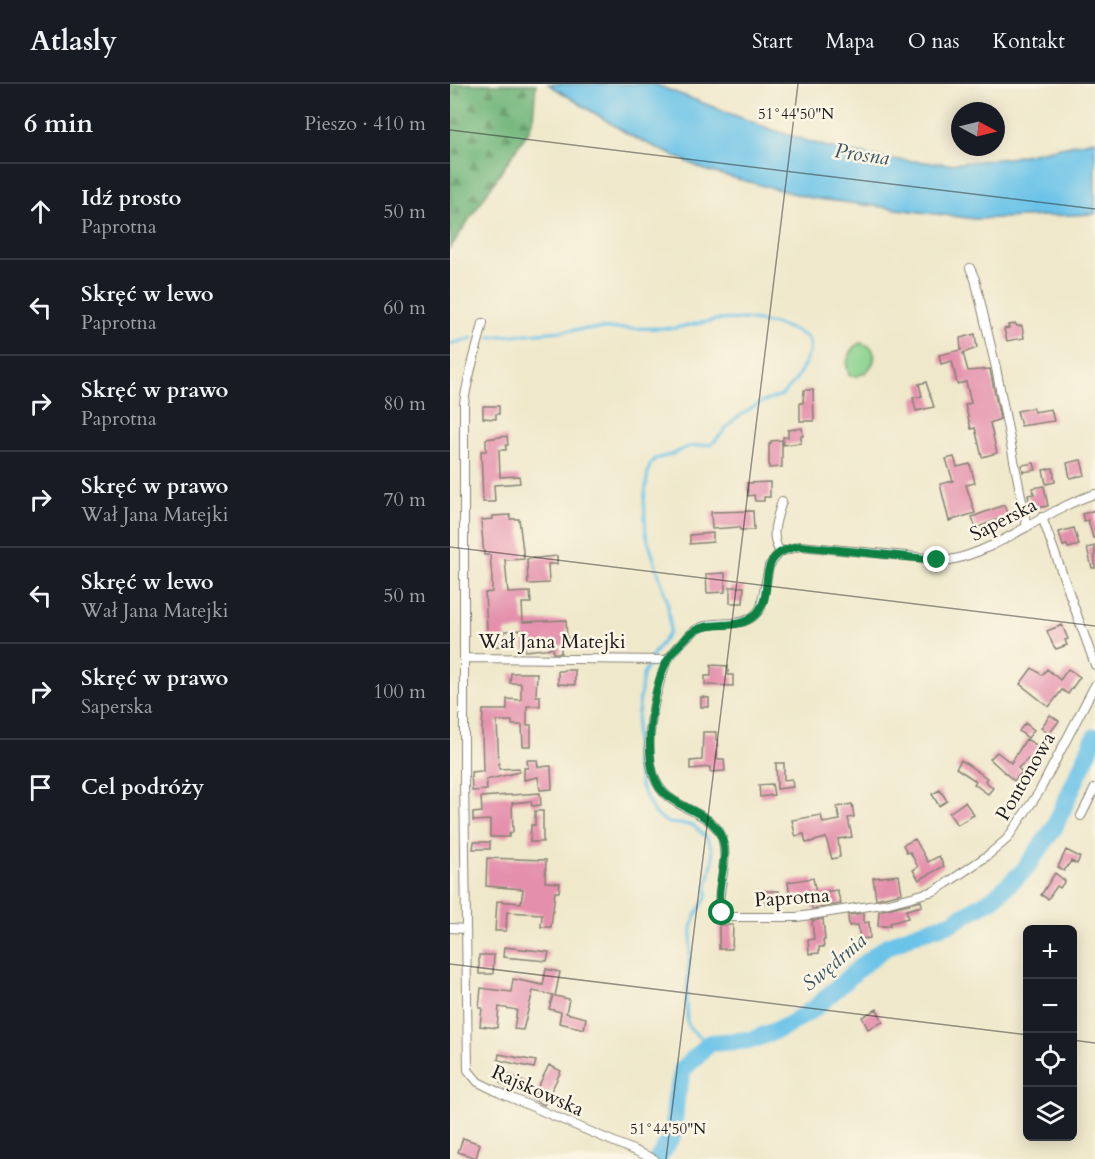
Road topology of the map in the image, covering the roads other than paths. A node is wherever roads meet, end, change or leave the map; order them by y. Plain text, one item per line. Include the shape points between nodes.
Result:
1 (970, 268) dead end
2 (483, 323) dead end
3 (1095, 494) edge
4 (782, 501) dead end
5 (1042, 517) junction
6 (1027, 527) junction
7 (780, 552) junction
8 (464, 658) junction
9 (663, 660) junction
10 (1095, 665) edge
11 (1095, 685) edge
12 (1095, 788) edge
13 (1081, 816) dead end
14 (968, 870) joint
15 (450, 928) edge
16 (466, 929) junction
17 (654, 1159) edge

1 - 6 street via 996,368
2 - 8 street, Rajskowska via 465,404
3 - 5 street, Saperska
4 - 7 street via 773,536
5 - 6 street, Saperska
5 - 10 street
6 - 7 street, Saperska via 950,560 800,546
7 - 9 street via 769,566 763,602 757,613 748,621 696,630
8 - 9 street, Wał Jana Matejki
8 - 16 street, Rajskowska
9 - 14 street, Paprotna via 650,736 655,779 671,799 705,818 721,835 724,861 719,906 727,917 797,917 888,903 934,891
11 - 14 street, Pontonowa via 1024,816 1007,839
12 - 13 street
15 - 16 street
16 - 17 street, Rajskowska via 466,1061 472,1077 500,1093

